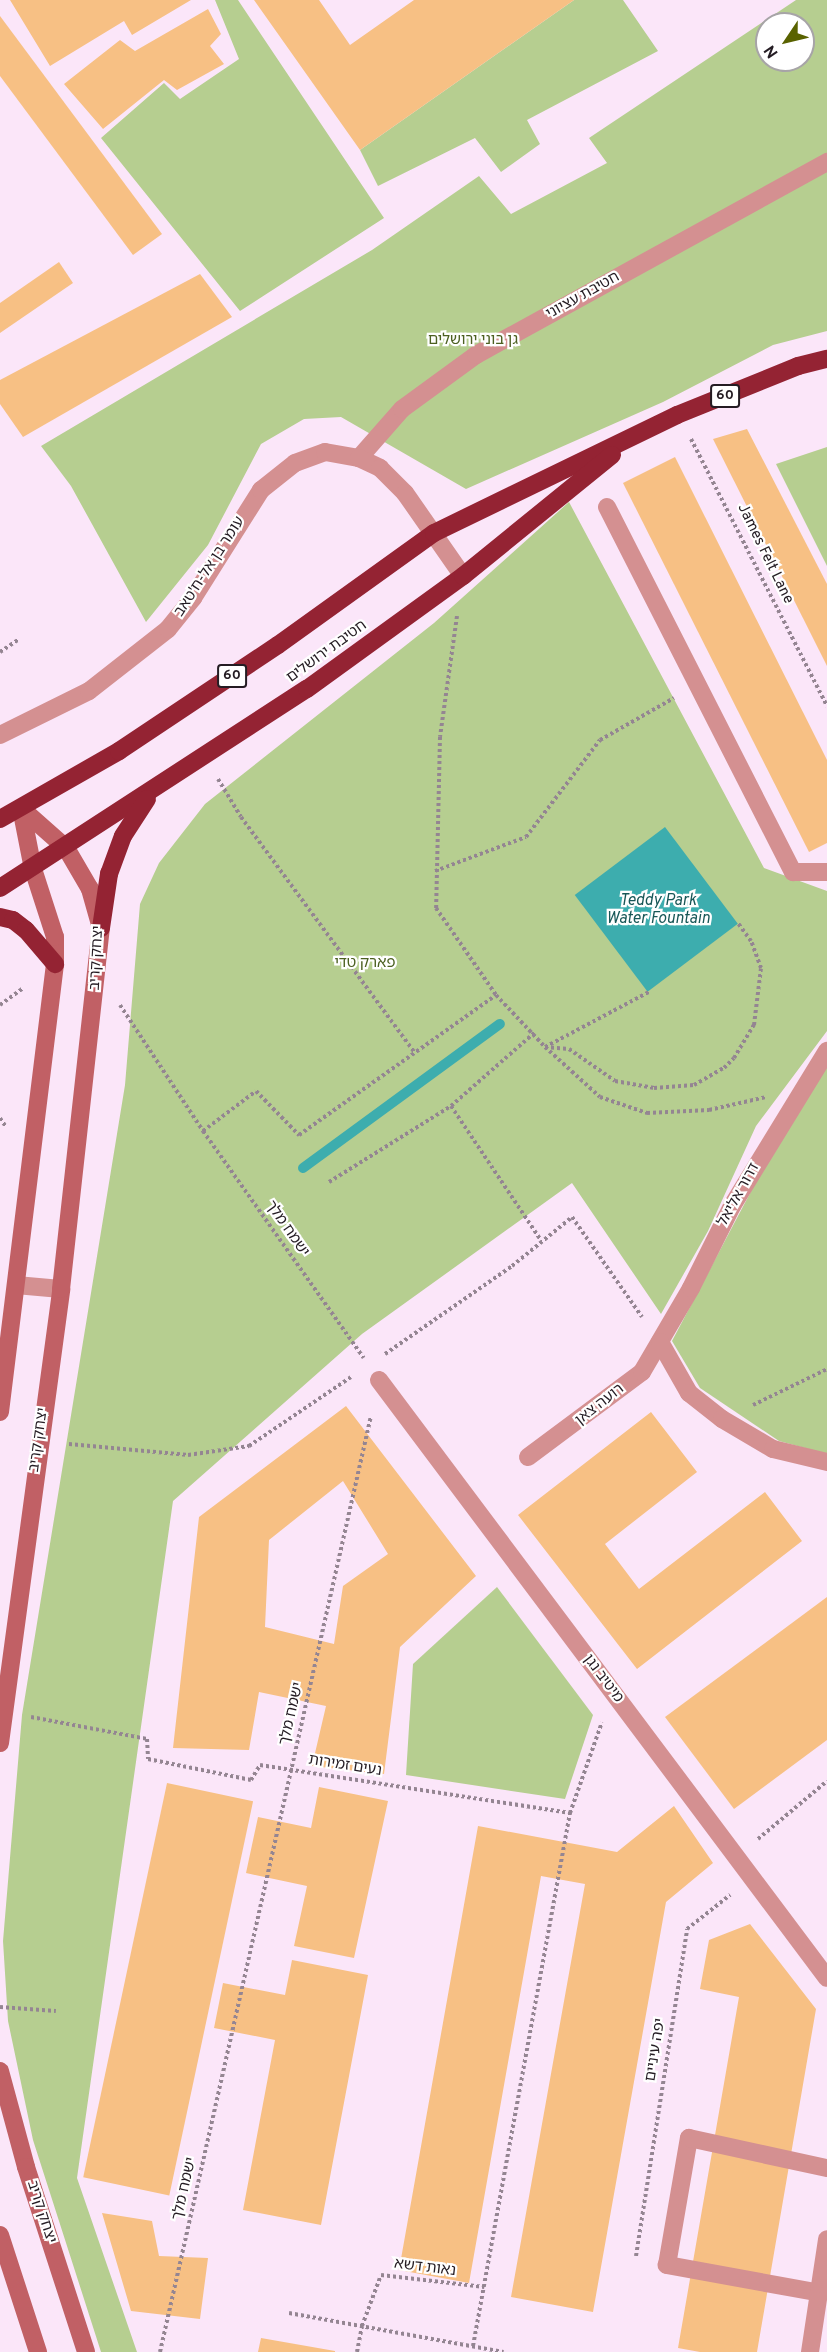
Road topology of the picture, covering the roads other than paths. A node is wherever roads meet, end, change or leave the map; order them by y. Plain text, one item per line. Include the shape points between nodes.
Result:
1 (827, 162) edge
2 (827, 359) edge
3 (627, 442) junction
4 (358, 458) junction
5 (607, 507) dead end
6 (434, 533) junction
7 (463, 576) junction
8 (0, 735) edge
9 (153, 791) junction
10 (21, 808) junction
11 (0, 819) edge
12 (66, 848) junction
13 (33, 869) junction
14 (827, 872) edge
15 (0, 888) edge
16 (0, 917) edge
17 (101, 928) junction
18 (55, 964) junction
19 (827, 1051) edge
20 (16, 1285) junction
21 (61, 1289) junction
22 (660, 1342) junction
23 (374, 1372) road end
24 (0, 1412) edge
25 (528, 1457) dead end
26 (827, 1462) edge
27 (0, 1743) edge
28 (827, 1978) edge
29 (0, 2071) edge
30 (827, 2168) edge
31 (0, 2235) edge
32 (827, 2239) edge
33 (821, 2293) junction
34 (38, 2352) edge
35 (86, 2352) edge
36 (810, 2352) edge

1 - 4 street, חטיבת עציוני via 476,355 402,409
2 - 3 highway, חטיבת ירושלים / 60 via 798,366 677,415
3 - 6 highway, חטיבת ירושלים / 60 via 532,483
3 - 7 highway, חטיבת ירושלים / 60
4 - 6 street, עומר בן אל-ח'טאב via 380,468
4 - 8 street, עומר בן אל-ח'טאב via 325,452 295,463 261,490 193,598 168,630 90,691
5 - 14 street via 792,872
6 - 7 street, עומר בן אל-ח'טאב
6 - 10 highway, חטיבת ירושלים / 60 via 214,688 119,751
7 - 9 highway, חטיבת ירושלים / 60
9 - 12 highway, חטיבת ירושלים / 60
9 - 17 highway via 123,836 109,874
10 - 11 highway, 60
10 - 12 street, יצחק קריב
10 - 13 street
12 - 13 highway, חטיבת ירושלים / 60
12 - 17 street, יצחק קריב via 90,888
13 - 15 highway, 60
13 - 18 street via 54,937
16 - 18 highway via 13,920 26,930
17 - 21 street, יצחק קריב
18 - 20 street
19 - 22 street, דרור אליאל via 732,1206 692,1288
20 - 21 street
20 - 24 street
21 - 27 street, יצחק קריב
22 - 25 street, רועה צאן via 642,1372
22 - 26 street via 689,1393 722,1419 773,1449
23 - 28 street, מיטיב נגן
29 - 35 street, יצחק קריב via 26,2167
30 - 33 street via 689,2138 667,2265
31 - 34 street
32 - 33 street
33 - 36 street

